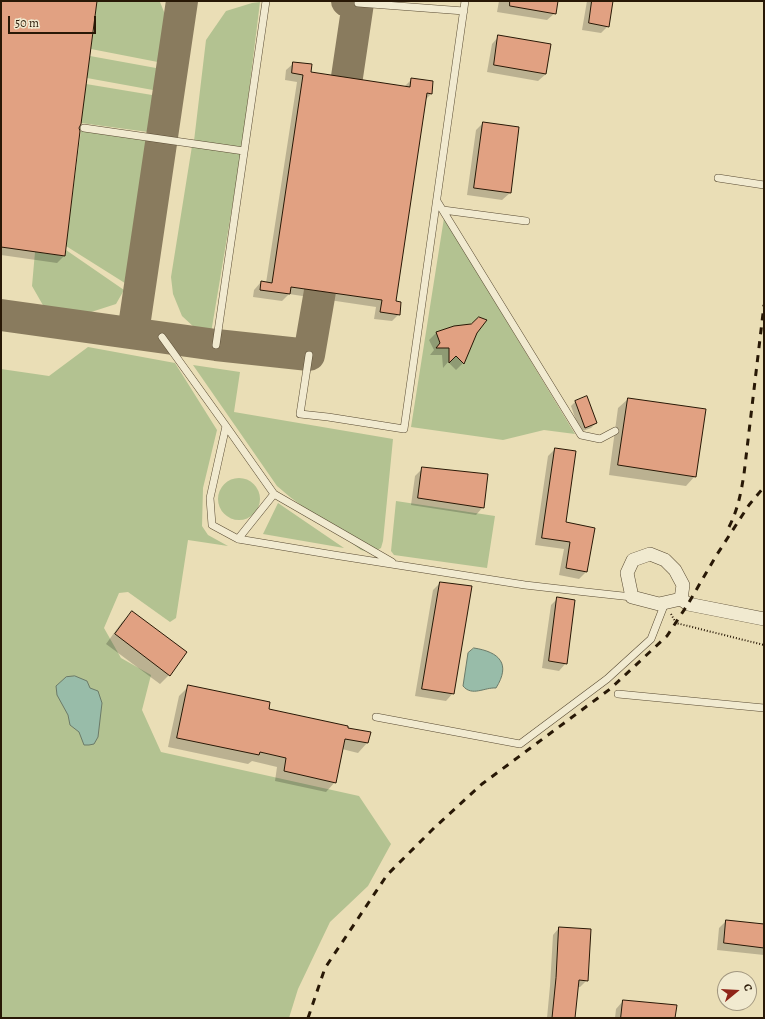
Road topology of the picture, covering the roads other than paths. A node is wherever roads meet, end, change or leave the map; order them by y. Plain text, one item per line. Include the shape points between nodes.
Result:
1 (266, 1) edge
2 (465, 1) edge
3 (358, 3) dead end
4 (464, 11) junction
5 (84, 128) dead end
6 (244, 151) junction
7 (718, 178) dead end
8 (764, 185) edge
9 (437, 201) junction
10 (443, 210) junction
11 (526, 221) dead end
12 (162, 337) dead end
13 (216, 345) dead end
14 (309, 355) dead end
15 (226, 426) junction
16 (615, 431) dead end
17 (274, 494) junction
18 (238, 539) junction
19 (396, 565) junction
20 (632, 596) junction
21 (681, 599) junction
22 (664, 603) junction
23 (764, 618) edge
24 (618, 694) dead end
25 (764, 708) edge
26 (376, 717) dead end

1 - 6 lane
2 - 4 lane
3 - 4 lane
4 - 9 lane
5 - 6 lane
6 - 13 lane
7 - 8 lane
9 - 10 lane
9 - 14 lane via 404,430 300,414
10 - 11 lane
10 - 16 lane via 581,435 600,439
12 - 15 lane
15 - 17 lane
15 - 18 lane via 210,498 212,525
17 - 18 lane
17 - 19 lane
18 - 19 lane
19 - 20 lane via 525,585
20 - 21 street via 627,573 633,560 650,554 665,560 675,570 683,585
20 - 22 street via 659,604
21 - 22 street
21 - 23 street via 688,604
22 - 26 lane via 651,639 607,679 520,744
24 - 25 lane

